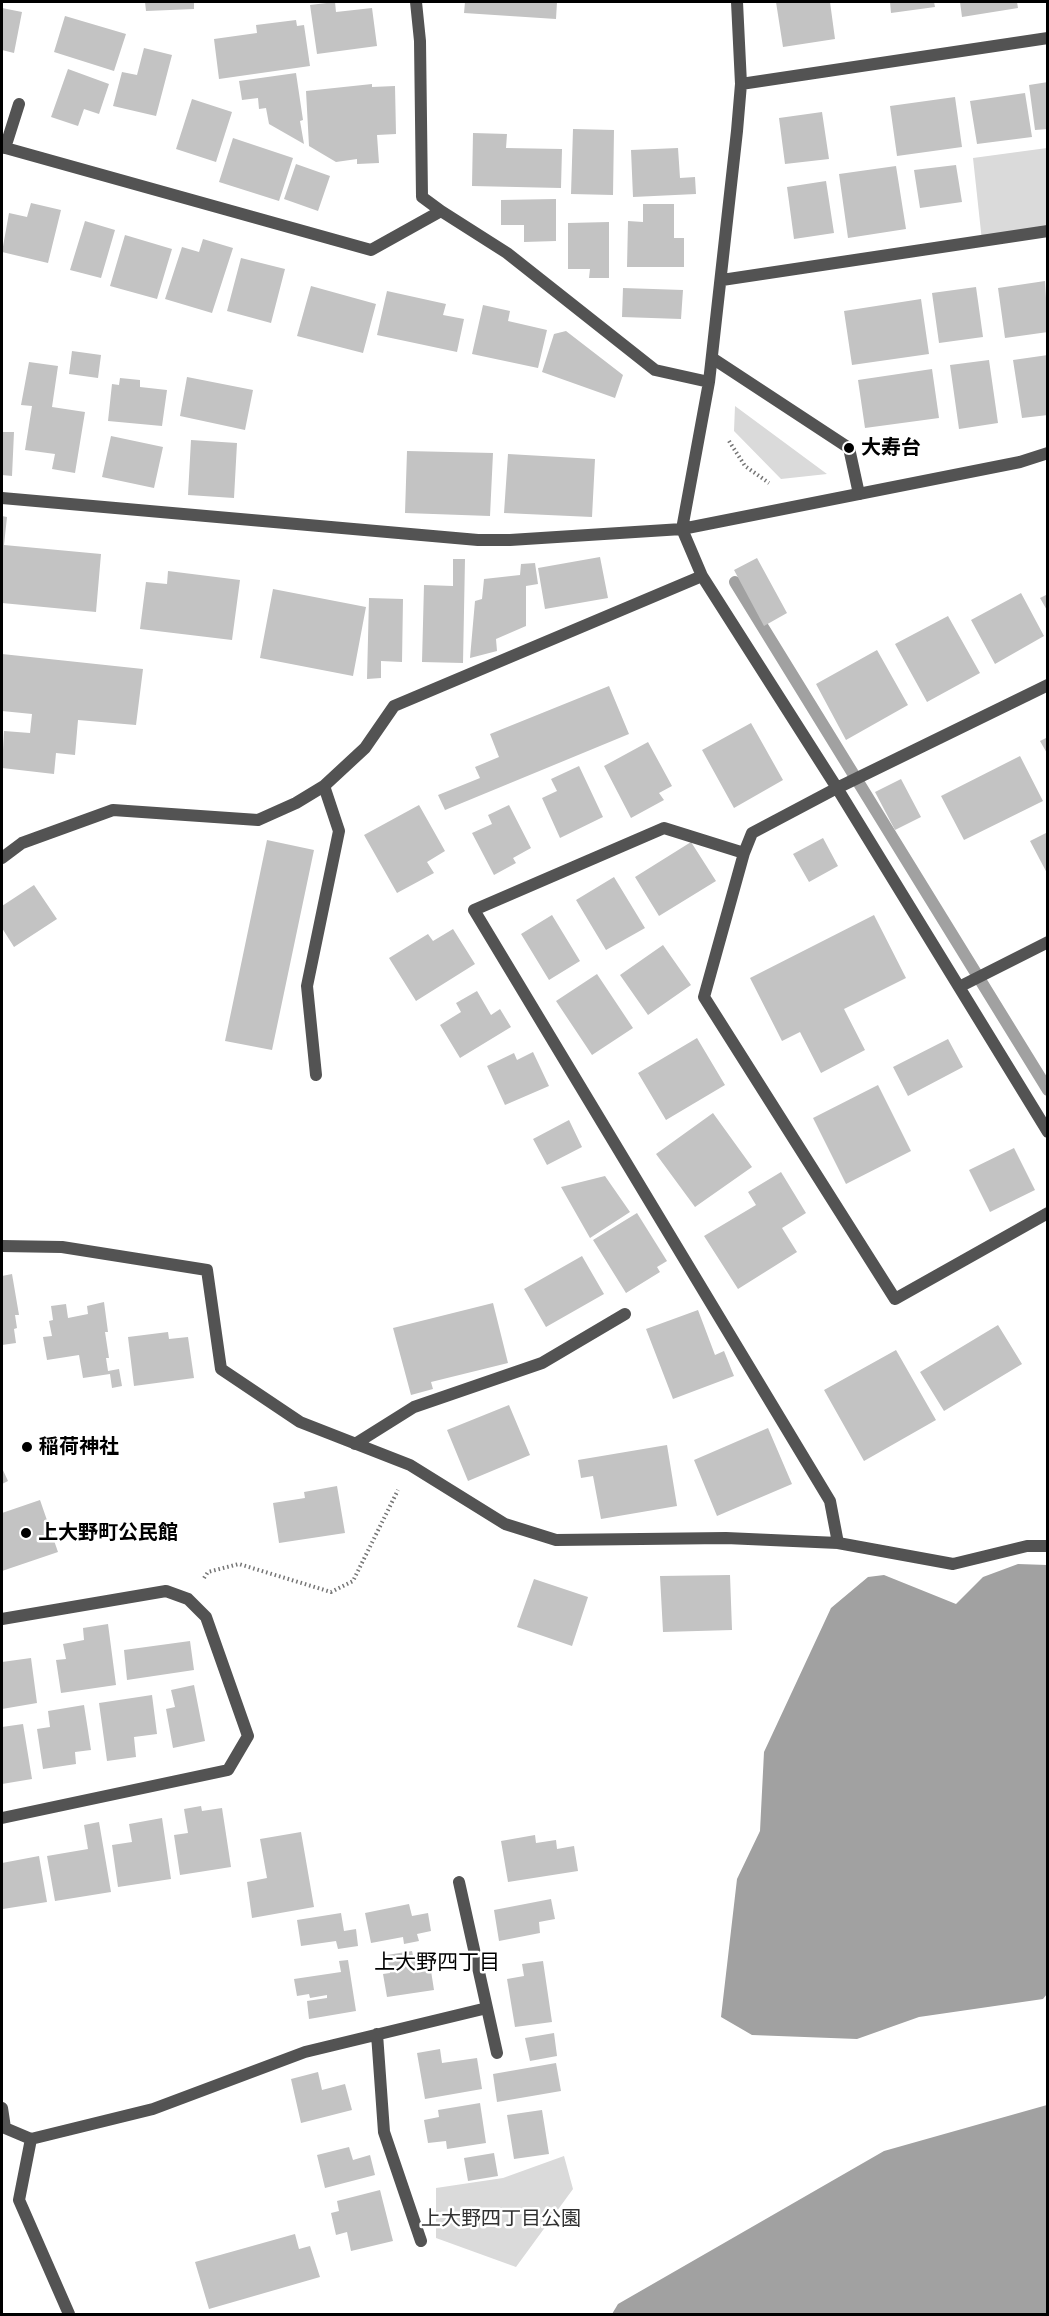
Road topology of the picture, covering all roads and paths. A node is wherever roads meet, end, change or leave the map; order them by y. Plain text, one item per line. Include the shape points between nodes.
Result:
1 (416, 2) edge
2 (737, 2) edge
3 (1047, 38) edge
4 (741, 84) junction
5 (18, 104) dead end
6 (3, 147) edge
7 (441, 211) junction
8 (1047, 231) edge
9 (722, 280) junction
10 (712, 358) junction
11 (709, 382) junction
12 (729, 441) dead end
13 (1047, 453) edge
14 (770, 483) dead end
15 (859, 494) junction
16 (2, 498) edge
17 (682, 529) junction
18 (702, 576) junction
19 (1047, 685) edge
20 (324, 786) junction
21 (837, 789) junction
22 (744, 853) junction
23 (2, 858) edge
24 (1047, 942) edge
25 (959, 987) junction
26 (316, 1075) dead end
27 (1047, 1132) edge
28 (1047, 1213) edge
29 (2, 1246) edge
30 (625, 1314) dead end
31 (355, 1444) junction
32 (410, 1465) junction
33 (838, 1543) junction
34 (1047, 1546) edge
35 (188, 1599) junction
36 (2, 1619) edge
37 (2, 1818) edge
38 (459, 1882) dead end
39 (487, 2008) junction
40 (377, 2034) junction
41 (497, 2053) dead end
42 (2, 2108) edge
43 (31, 2139) junction
44 (421, 2241) dead end
45 (69, 2314) edge

1 - 7 street via 422,197
2 - 4 street
3 - 4 street
4 - 9 street
5 - 6 street
6 - 7 street via 371,250
7 - 11 street via 507,253 655,370
8 - 9 street
9 - 10 street
10 - 11 street
10 - 15 street via 849,448
11 - 17 street
12 - 14 path via 745,466
13 - 15 street via 1020,462
15 - 17 street
16 - 17 street via 478,540
17 - 18 street
18 - 20 street via 394,706 364,748
18 - 21 street
19 - 21 street
20 - 23 street via 258,820 113,810 22,843
20 - 26 street via 339,831 307,986
21 - 22 street via 752,833
21 - 25 street
22 - 28 street via 704,997 895,1299
22 - 33 street via 664,828 474,910 830,1500
24 - 25 street
25 - 27 street
29 - 31 street via 62,1247 207,1270 221,1369 300,1422
30 - 31 street via 542,1363 414,1407
31 - 32 street
32 - 33 street via 505,1524 556,1540 726,1538
32 - 35 path via 353,1581 331,1592 239,1564 208,1572
33 - 34 street via 953,1564 1027,1546
35 - 36 street via 166,1591
35 - 37 street via 206,1617 248,1736 228,1770
38 - 39 street
39 - 40 street
39 - 41 street
40 - 43 street via 305,2052 153,2109
40 - 44 street via 384,2132
42 - 43 street via 5,2128
43 - 45 street via 19,2200

